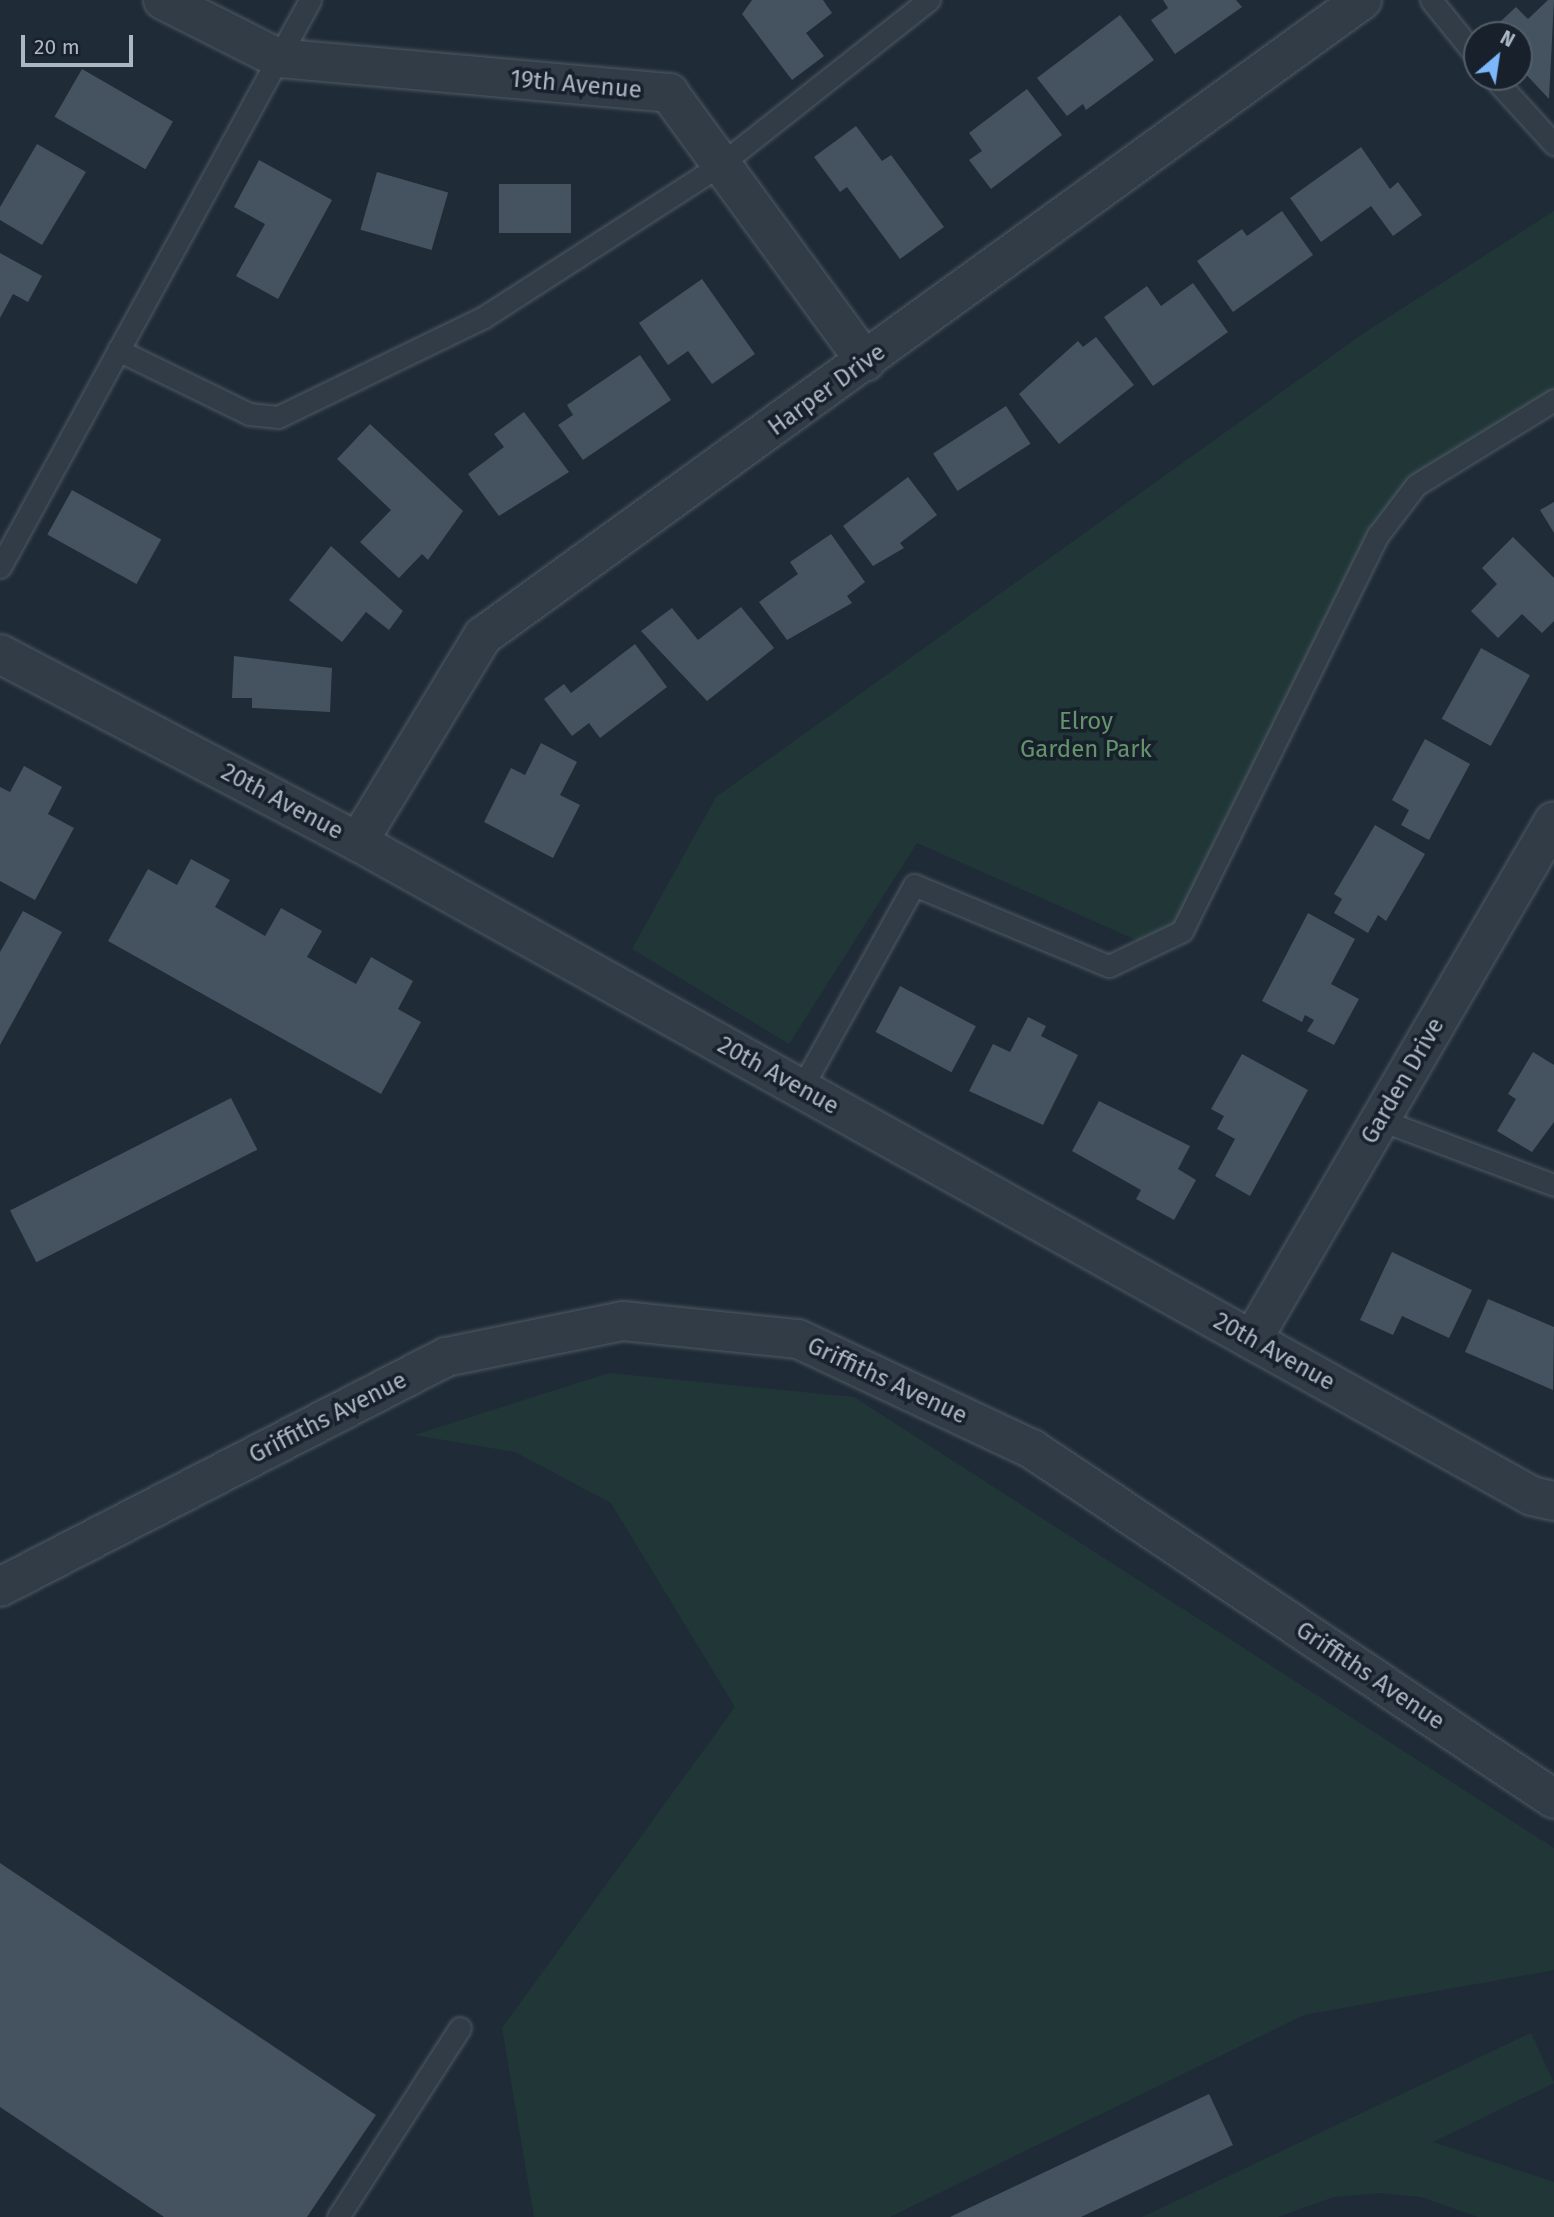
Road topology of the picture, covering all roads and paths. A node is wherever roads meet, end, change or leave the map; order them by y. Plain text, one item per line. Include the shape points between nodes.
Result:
1 (163, 0) edge
2 (310, 0) edge
3 (929, 0) edge
4 (1430, 0) edge
5 (1353, 3) edge
6 (1463, 40) edge
7 (278, 58) junction
8 (1506, 91) edge
9 (1554, 144) edge
10 (721, 164) junction
11 (118, 349) junction
12 (866, 362) junction
13 (1554, 400) edge
14 (0, 567) edge
15 (0, 654) edge
16 (1554, 821) edge
17 (358, 842) junction
18 (801, 1089) junction
19 (1381, 1119) junction
20 (1554, 1185) edge
21 (1252, 1340) junction
22 (1554, 1501) edge
23 (0, 1587) edge
24 (1554, 1799) edge
25 (460, 2028) dead end
26 (338, 2217) edge

1 - 7 street, 19th Avenue
2 - 7 lane
3 - 10 lane
4 - 6 lane
5 - 12 street, Harper Drive
7 - 10 street, 19th Avenue via 669,93
7 - 11 lane
8 - 9 lane
10 - 11 lane via 484,317 278,417 249,414
10 - 12 street, 19th Avenue
11 - 14 lane
12 - 17 street, Harper Drive via 483,636
13 - 18 lane via 1416,485 1378,535 1182,931 1109,966 914,885
15 - 17 street, 20th Avenue
16 - 19 street, Garden Drive
17 - 18 street, 20th Avenue
18 - 21 street, 20th Avenue
19 - 20 lane
19 - 21 street, Garden Drive
21 - 22 street, 20th Avenue via 1532,1496
23 - 24 street, Griffiths Avenue via 446,1357 623,1321 798,1339 1032,1449
25 - 26 lane

